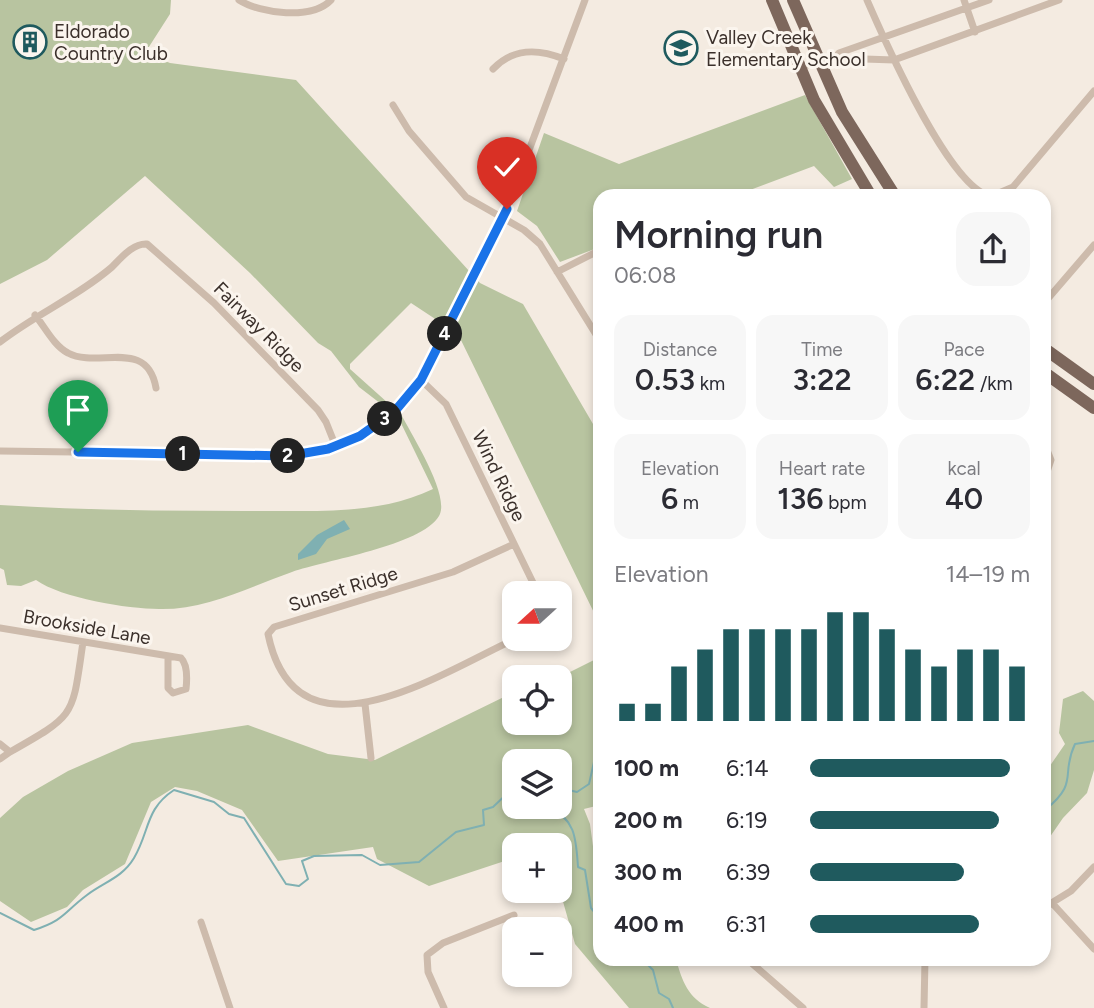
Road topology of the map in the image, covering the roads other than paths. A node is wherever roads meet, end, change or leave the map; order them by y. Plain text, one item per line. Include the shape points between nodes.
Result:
1 (239, 0) edge
2 (331, 0) edge
3 (585, 0) edge
4 (772, 0) edge
5 (793, 0) edge
6 (867, 0) edge
7 (964, 0) edge
8 (989, 0) edge
9 (1059, 0) edge
10 (967, 9) junction
11 (975, 32) junction
12 (884, 38) junction
13 (835, 58) junction
14 (564, 59) junction
15 (894, 60) junction
16 (818, 61) junction
17 (798, 67) junction
18 (493, 69) dead end
19 (1094, 90) edge
20 (393, 105) dead end
21 (867, 189) edge
22 (891, 189) edge
23 (977, 189) edge
24 (1008, 189) edge
25 (503, 220) junction
26 (1094, 245) edge
27 (593, 254) edge
28 (557, 272) junction
29 (1051, 295) edge
30 (36, 316) junction
31 (593, 330) edge
32 (0, 342) edge
33 (1051, 353) edge
34 (1051, 377) edge
35 (421, 380) junction
36 (1094, 384) edge
37 (156, 388) dead end
38 (1094, 408) edge
39 (336, 447) junction
40 (0, 451) edge
41 (514, 544) junction
42 (532, 581) edge
43 (0, 628) edge
44 (83, 642) junction
45 (502, 645) edge
46 (168, 657) junction
47 (365, 704) junction
48 (0, 744) edge
49 (10, 752) junction
50 (371, 758) dead end
51 (0, 759) edge
52 (1094, 867) edge
53 (1051, 904) edge
54 (1051, 907) edge
55 (514, 915) dead end
56 (201, 922) dead end
57 (1094, 949) edge
58 (755, 966) edge
59 (925, 966) edge
60 (230, 1008) edge
61 (444, 1008) edge
62 (803, 1008) edge
63 (925, 1008) edge

1 - 2 street via 261,9 304,12
3 - 14 street
4 - 17 main road
5 - 16 main road
6 - 12 street
7 - 10 street
8 - 10 street
9 - 11 street
10 - 11 street
10 - 12 street
11 - 15 street
12 - 13 street
12 - 15 street
13 - 15 street
13 - 16 street
14 - 18 street via 519,52
14 - 25 street
15 - 23 street via 905,87 948,154
16 - 17 street
16 - 22 main road via 842,112
17 - 21 main road
19 - 24 street
20 - 25 street via 409,131 460,190
25 - 28 street via 532,235
25 - 35 street
26 - 29 street
27 - 28 street
28 - 31 street
30 - 32 street
30 - 37 street via 65,352 139,361 150,371
30 - 39 street, Fairway Ridge via 79,293 143,243 156,249 207,296 306,397 327,422
33 - 36 main road
34 - 38 main road
35 - 39 street via 387,418
35 - 41 street, Wind Ridge via 446,404
39 - 40 street via 281,456
41 - 42 street, Wind Ridge
41 - 47 street, Sunset Ridge via 453,572 270,629 280,669 295,690 327,703
43 - 44 street, Brookside Lane
44 - 46 street, Brookside Lane
44 - 49 street via 68,713 55,726
45 - 47 street, Sunset Ridge
46 - 46 street, Brookside Lane via 184,662 186,687 180,694 168,688
47 - 50 street
48 - 49 street
49 - 51 street
52 - 53 street
54 - 57 street
55 - 61 street via 443,943 427,955 428,972
56 - 60 street
58 - 62 street
59 - 63 street

